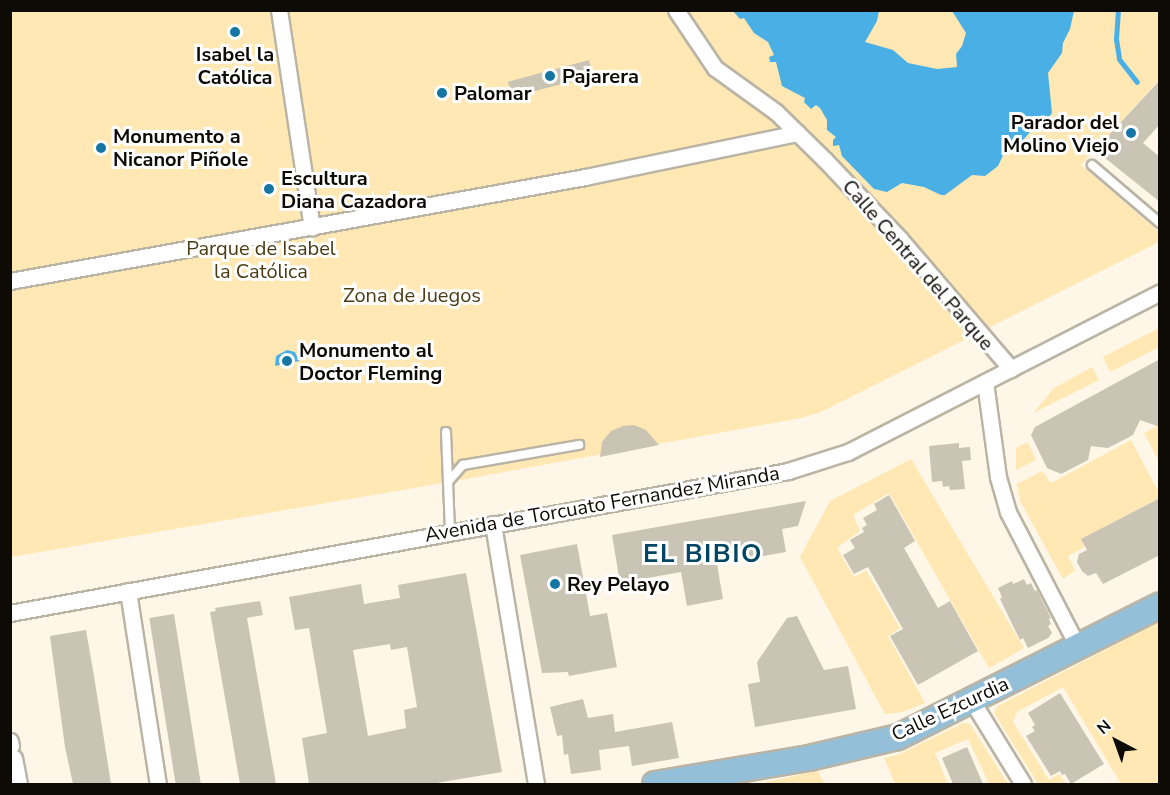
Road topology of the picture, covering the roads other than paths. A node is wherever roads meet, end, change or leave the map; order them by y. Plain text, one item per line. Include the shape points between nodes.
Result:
1 (279, 10) edge
2 (676, 10) edge
3 (797, 133) junction
4 (1092, 165) dead end
5 (1160, 223) edge
6 (312, 228) junction
7 (10, 281) edge
8 (1160, 292) edge
9 (1011, 369) junction
10 (985, 382) junction
11 (446, 432) dead end
12 (579, 445) dead end
13 (448, 482) junction
14 (493, 524) junction
15 (450, 532) junction
16 (128, 591) junction
17 (1160, 605) edge
18 (10, 613) edge
19 (1078, 647) junction
20 (972, 701) junction
21 (12, 748) edge
22 (19, 784) edge
23 (158, 784) edge
24 (536, 784) edge
25 (655, 784) edge
26 (1023, 784) edge

1 - 6 street
2 - 3 street, Calle Central del Parque via 715,68 776,112
3 - 6 street
3 - 9 street, Calle Central del Parque via 900,239
4 - 5 lane
6 - 7 street
8 - 9 street, Avenida de Torcuato Fernandez Miranda
9 - 10 street, Avenida de Torcuato Fernandez Miranda
10 - 14 street, Avenida de Torcuato Fernandez Miranda via 848,452 788,471
10 - 19 street via 998,477 1008,512
11 - 13 lane
12 - 13 lane via 463,465
13 - 15 lane
14 - 15 street, Avenida de Torcuato Fernandez Miranda
14 - 24 street
15 - 16 street, Avenida de Torcuato Fernandez Miranda
16 - 18 street, Avenida de Torcuato Fernandez Miranda
16 - 23 street
17 - 19 main road, Calle Ezcurdia
19 - 20 main road, Calle Ezcurdia
20 - 25 main road, Calle Ezcurdia via 898,737 809,758
20 - 26 street
21 - 22 street

